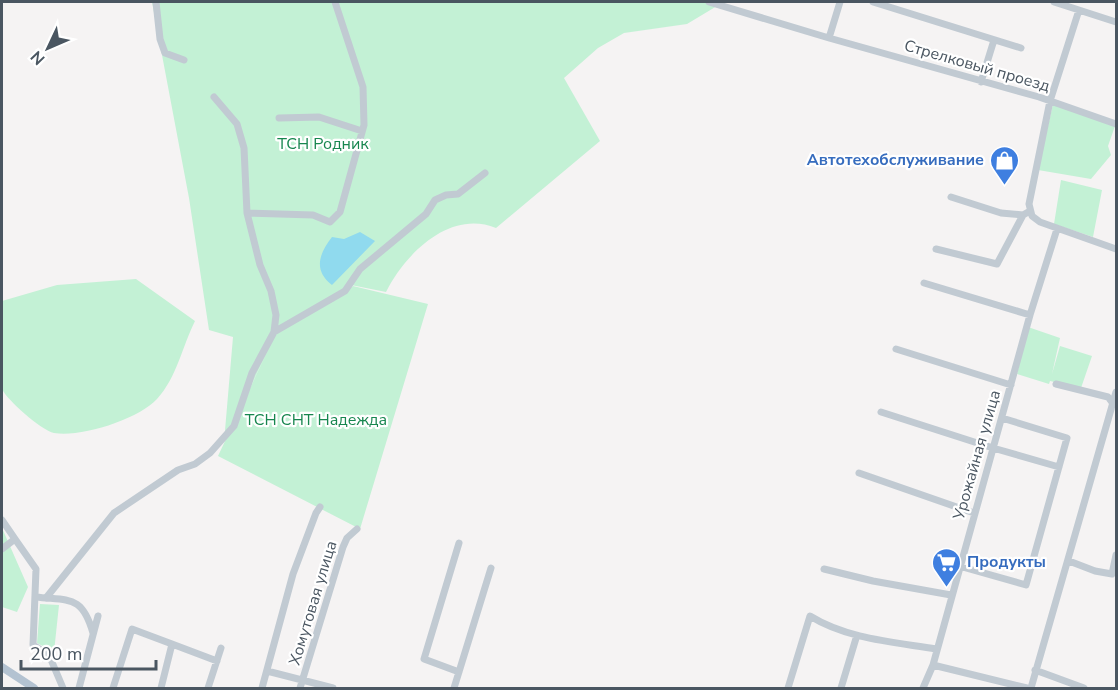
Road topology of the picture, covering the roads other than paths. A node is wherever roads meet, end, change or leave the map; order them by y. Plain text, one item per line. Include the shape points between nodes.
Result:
1 (156, 2) edge
2 (335, 2) edge
3 (709, 2) edge
4 (840, 2) edge
5 (873, 2) edge
6 (1054, 2) edge
7 (1079, 10) junction
8 (1116, 22) edge
9 (829, 38) junction
10 (994, 40) junction
11 (1021, 48) dead end
12 (184, 60) dead end
13 (981, 82) junction
14 (214, 97) dead end
15 (1050, 101) junction
16 (279, 118) dead end
17 (1116, 124) edge
18 (363, 131) junction
19 (485, 173) dead end
20 (951, 196) dead end
21 (247, 213) junction
22 (1027, 213) junction
23 (1057, 229) junction
24 (936, 249) dead end
25 (1116, 249) edge
26 (924, 283) dead end
27 (1030, 315) junction
28 (274, 332) junction
29 (896, 349) dead end
30 (1056, 384) dead end
31 (1011, 386) junction
32 (1116, 392) edge
33 (1114, 406) edge
34 (882, 412) dead end
35 (1002, 418) junction
36 (993, 448) junction
37 (1059, 467) junction
38 (859, 473) dead end
39 (320, 507) dead end
40 (974, 513) junction
41 (2, 520) edge
42 (357, 529) dead end
43 (15, 539) junction
44 (459, 543) dead end
45 (2, 549) edge
46 (1116, 555) edge
47 (1069, 561) junction
48 (959, 566) junction
49 (491, 568) dead end
50 (824, 569) dead end
51 (951, 596) junction
52 (36, 597) junction
53 (46, 598) junction
54 (98, 616) dead end
55 (93, 633) junction
56 (857, 635) junction
57 (172, 644) junction
58 (221, 648) dead end
59 (936, 649) junction
60 (217, 661) junction
61 (933, 665) junction
62 (2, 667) edge
63 (1035, 670) junction
64 (267, 671) junction
65 (459, 672) junction
66 (302, 681) junction
67 (34, 688) edge
68 (63, 688) edge
69 (79, 688) edge
70 (113, 688) edge
71 (160, 688) edge
72 (208, 688) edge
73 (262, 688) edge
74 (300, 688) edge
75 (333, 688) edge
76 (454, 688) edge
77 (788, 688) edge
78 (842, 688) edge
79 (923, 688) edge
80 (1029, 688) edge
81 (1084, 688) edge

1 - 12 street via 165,53
2 - 18 street via 363,87
3 - 9 street, Стрелковый проезд
4 - 9 street
5 - 10 street
6 - 7 street
7 - 8 street
7 - 15 street
9 - 13 street, Стрелковый проезд
10 - 11 street
10 - 13 street
13 - 15 street, Стрелковый проезд
14 - 21 street via 237,124 244,148
15 - 17 street, Стрелковый проезд
15 - 22 street
16 - 18 street via 319,117
18 - 21 street via 340,212 330,222 313,215
19 - 28 street via 458,194 435,200 426,214 360,269 345,291
20 - 22 street via 1001,213
21 - 28 street via 271,291 276,315
22 - 23 street
22 - 24 street via 997,264
23 - 25 street
23 - 27 street, Урожайная улица
26 - 27 street
27 - 31 street, Урожайная улица
28 - 53 street via 252,373 234,426 195,464 169,476 114,513
29 - 31 street
30 - 33 street via 1108,397
31 - 35 street, Урожайная улица
32 - 33 street
33 - 47 street
34 - 36 street
35 - 36 street, Урожайная улица
35 - 37 street via 1067,438
36 - 37 street
36 - 40 street, Урожайная улица
37 - 48 street via 1026,585
38 - 40 street
39 - 64 street via 293,574
40 - 48 street, Урожайная улица
41 - 43 street
42 - 66 street, Хомутовая улица via 343,547
43 - 45 street
43 - 52 street via 36,569
44 - 65 street via 424,659
46 - 47 street via 1112,574
47 - 63 street
48 - 51 street, Урожайная улица
49 - 65 street
50 - 51 street
51 - 59 street, Урожайная улица
52 - 53 street
52 - 68 street via 33,645 49,655
53 - 55 street via 72,601 84,609
54 - 55 street
55 - 69 street
56 - 59 street
56 - 77 street via 826,626 810,616
56 - 78 street
57 - 60 street
57 - 70 street via 132,629
57 - 71 street
58 - 60 street
59 - 61 street, Урожайная улица
60 - 72 street
61 - 79 street, Урожайная улица
61 - 80 street
62 - 67 main road
63 - 80 street
63 - 81 street
64 - 66 street
64 - 73 street
65 - 76 street
66 - 74 street, Хомутовая улица
66 - 75 street

